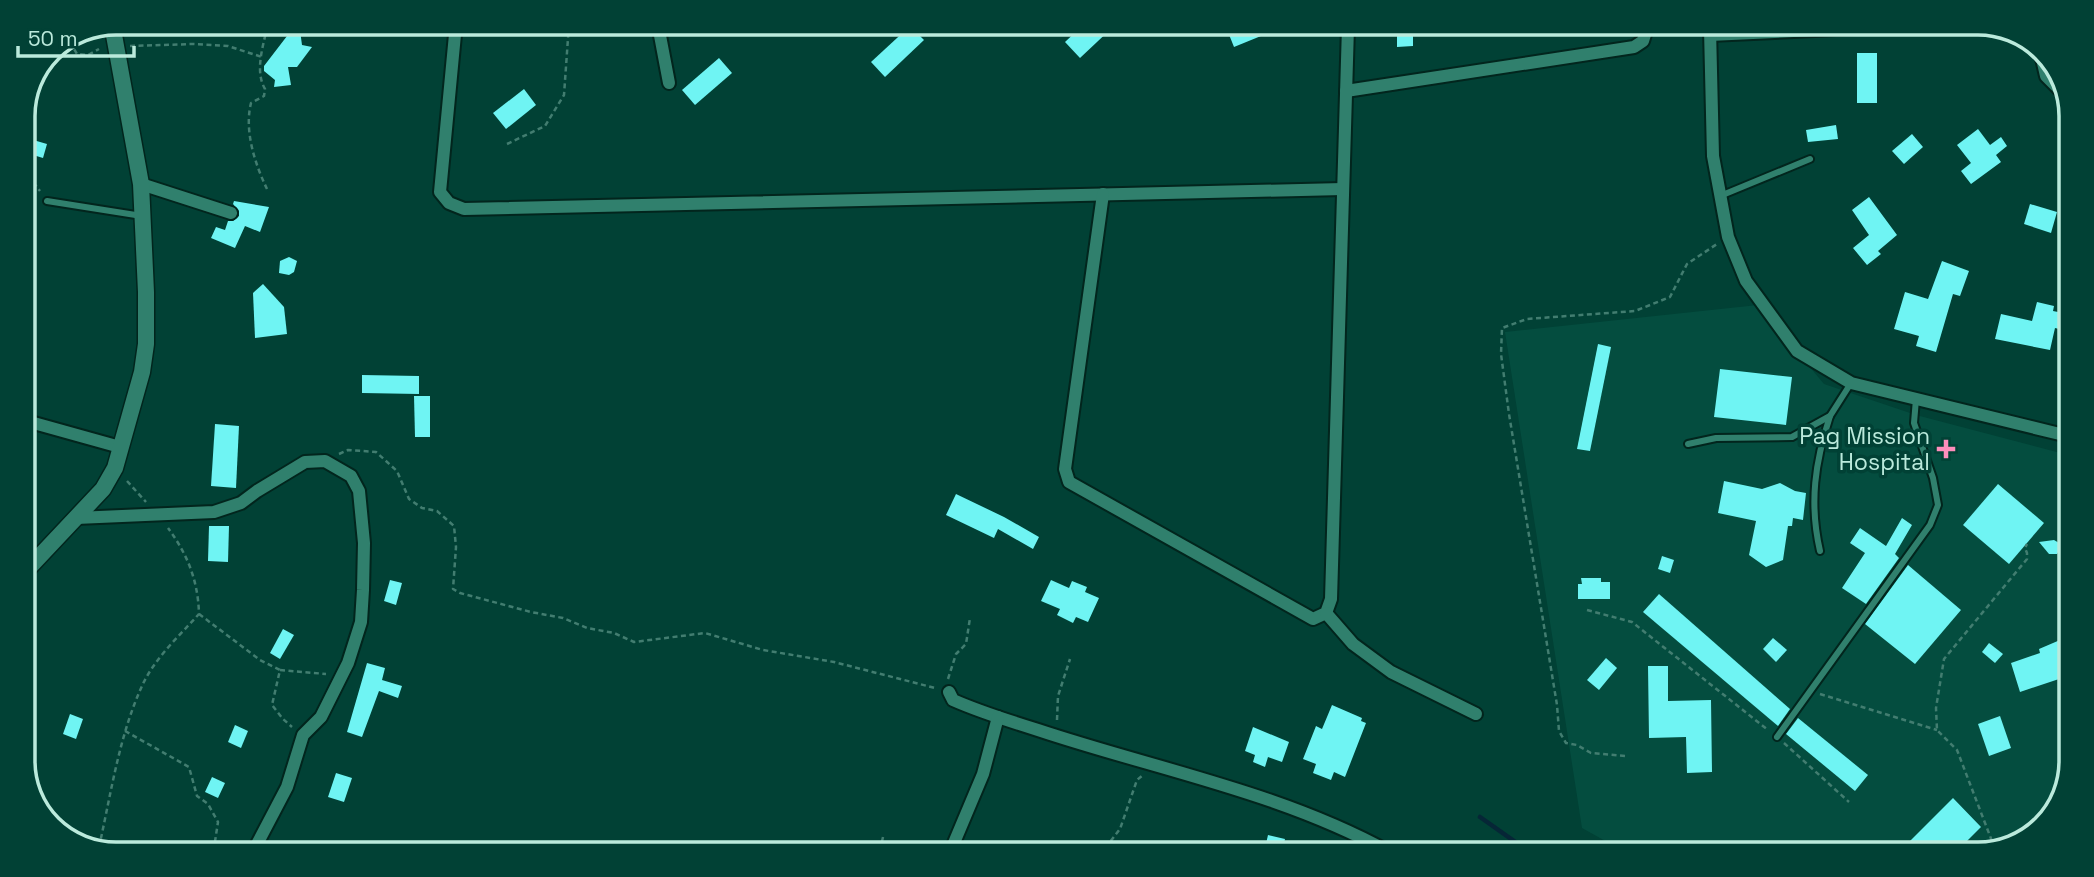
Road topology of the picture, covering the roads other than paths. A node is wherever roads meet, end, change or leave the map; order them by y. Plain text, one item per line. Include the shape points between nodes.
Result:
1 (455, 35) edge
2 (660, 35) edge
3 (1348, 35) edge
4 (1645, 35) edge
5 (1710, 35) edge
6 (114, 37) edge
7 (669, 83) dead end
8 (1346, 91) junction
9 (1810, 159) dead end
10 (141, 184) junction
11 (1343, 188) junction
12 (1102, 194) junction
13 (1720, 196) junction
14 (47, 201) road end
15 (230, 213) dead end
16 (144, 216) junction
17 (1851, 383) junction
18 (1916, 399) junction
19 (1830, 416) junction
20 (35, 423) edge
21 (2059, 434) edge
22 (1688, 444) dead end
23 (120, 447) junction
24 (76, 518) junction
25 (1820, 551) dead end
26 (35, 561) edge
27 (1326, 613) junction
28 (949, 692) road end
29 (1476, 714) dead end
30 (998, 717) junction
31 (1777, 737) road end
32 (258, 842) edge
33 (954, 842) edge
34 (1371, 842) edge

1 - 12 street via 440,192 449,203 464,209
2 - 7 street
3 - 8 street
4 - 8 street via 1633,47
5 - 13 street via 1713,156
6 - 10 street
8 - 11 street
9 - 13 lane
10 - 15 street
10 - 16 street
11 - 12 street
11 - 27 street via 1331,599
12 - 27 street via 1065,469 1069,482 1313,619
13 - 17 street via 1728,237 1746,281 1797,351
14 - 16 lane
16 - 23 street via 146,344
17 - 18 street
17 - 19 lane
18 - 21 street
18 - 31 lane via 1914,423 1938,505 1930,525
19 - 22 lane via 1791,437 1716,438
19 - 25 lane via 1818,455 1814,525
20 - 23 street
23 - 24 street via 103,489
24 - 26 street
24 - 32 street via 214,512 241,503 305,462 325,461 351,477 359,491 364,543 361,622 343,676 321,717 303,735 287,787
27 - 29 street via 1353,644 1391,672
28 - 30 street via 953,700
30 - 33 street via 983,774
30 - 34 street via 1265,799

